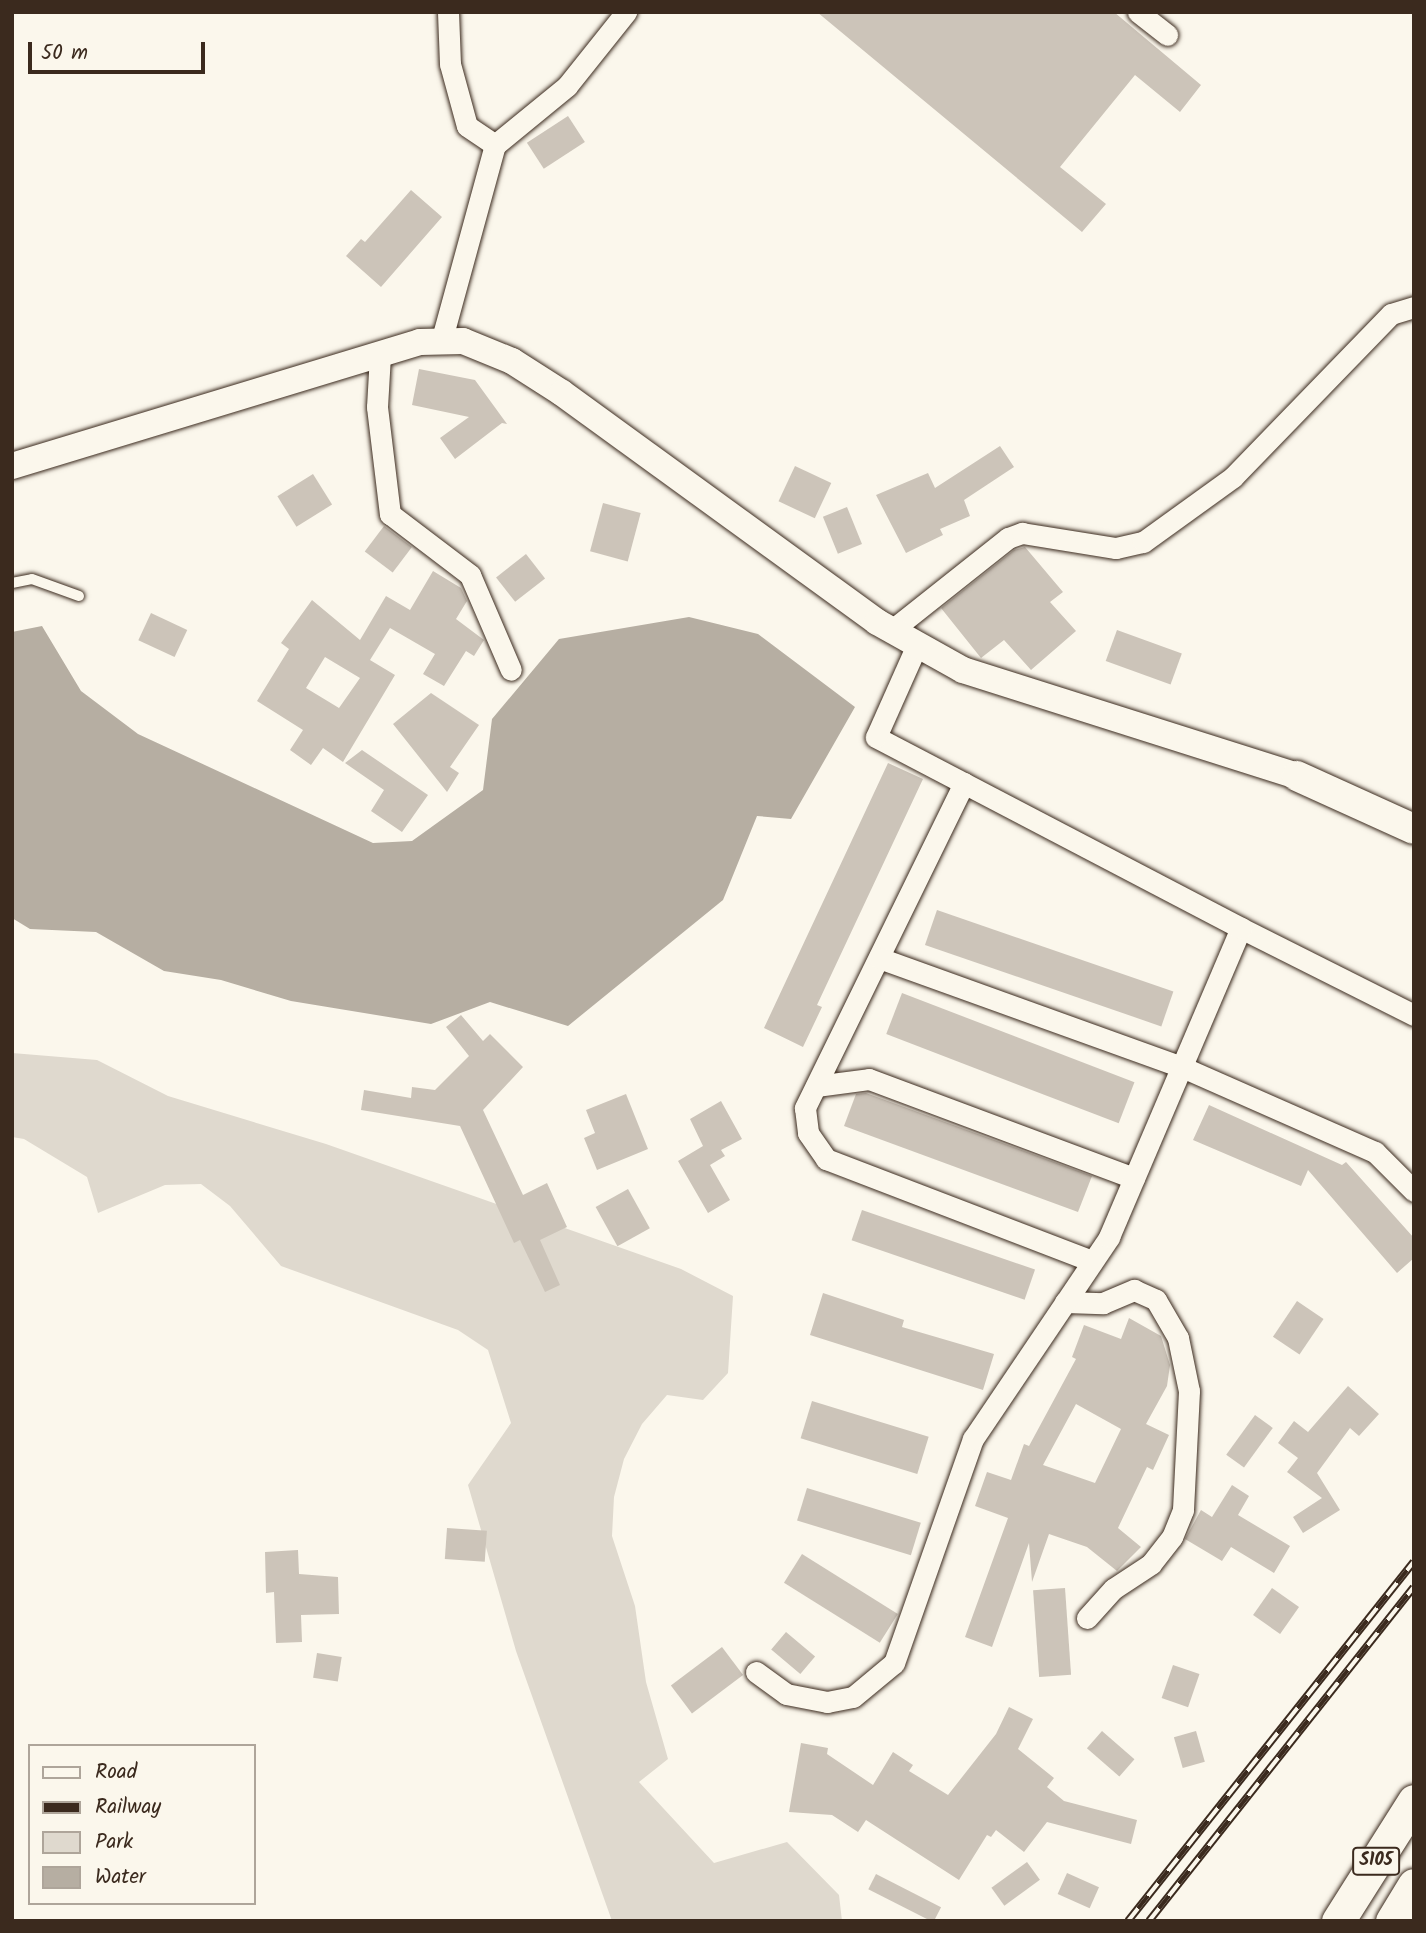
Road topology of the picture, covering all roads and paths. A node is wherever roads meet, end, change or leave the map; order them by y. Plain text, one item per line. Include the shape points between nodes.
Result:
1 (448, 12) edge
2 (626, 12) edge
3 (1138, 12) edge
4 (1167, 35) dead end
5 (495, 145) junction
6 (1414, 307) edge
7 (441, 342) junction
8 (380, 355) junction
9 (12, 466) edge
10 (12, 583) edge
11 (79, 596) dead end
12 (892, 631) junction
13 (917, 645) junction
14 (511, 670) dead end
15 (1297, 776) junction
16 (964, 783) junction
17 (1414, 810) edge
18 (1414, 829) edge
19 (1241, 928) junction
20 (878, 958) junction
21 (1414, 1016) edge
22 (1182, 1067) junction
23 (816, 1086) junction
24 (1134, 1178) junction
25 (1414, 1191) edge
26 (1092, 1261) junction
27 (1065, 1302) junction
28 (1087, 1618) dead end
29 (756, 1672) dead end
30 (1414, 1801) edge
31 (1414, 1885) edge
32 (1338, 1921) edge
33 (1392, 1921) edge

1 - 5 street via 450,64 467,126
2 - 5 street via 567,86
3 - 4 street
5 - 7 street
6 - 12 street via 1391,314 1233,477 1143,542 1116,548 1022,533 1008,538
7 - 8 street via 420,342
7 - 12 street via 463,341 522,367
8 - 9 street
8 - 14 street via 377,407 390,514 470,575
10 - 11 lane via 32,579
12 - 13 street
13 - 15 street via 963,670 1033,696
13 - 16 street via 876,737
15 - 17 main road via 1347,784
15 - 18 main road
16 - 19 street
16 - 20 street
19 - 21 street
19 - 22 street
20 - 22 street
20 - 23 street
22 - 24 street
22 - 25 street via 1375,1152
23 - 24 street via 869,1079
23 - 26 street via 805,1108 808,1133 827,1159
24 - 26 street via 1109,1237
26 - 27 street
27 - 28 street via 1103,1303 1134,1290 1156,1300 1178,1338 1189,1391 1183,1510 1172,1537 1151,1564 1102,1598
27 - 29 street via 973,1439 894,1662 853,1696 827,1702 786,1694
30 - 32 main road, S105
31 - 33 main road, S105

